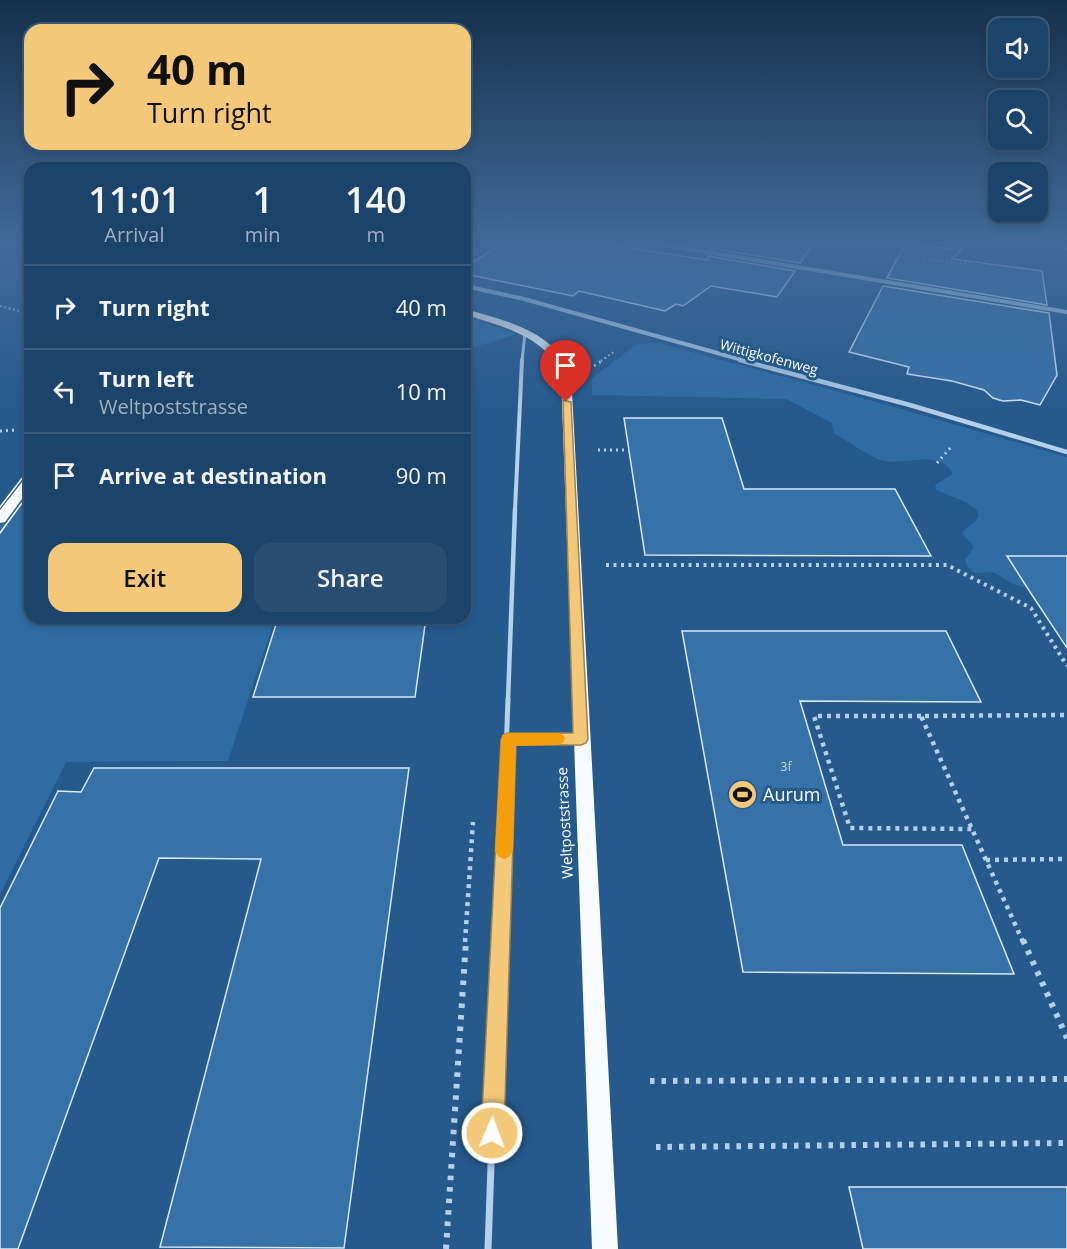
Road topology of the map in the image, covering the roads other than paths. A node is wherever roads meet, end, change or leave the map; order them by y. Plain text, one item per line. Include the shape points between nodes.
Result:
1 (535, 302) edge
2 (1009, 302) edge
3 (1067, 312) edge
4 (471, 314) edge
5 (525, 333) junction
6 (1067, 452) edge
7 (24, 488) edge
8 (0, 519) edge
9 (581, 739) junction
10 (508, 740) junction
11 (488, 1249) edge
12 (605, 1249) edge

1 - 6 street, Wittigkofenweg
2 - 3 street
4 - 5 main road, Weltpoststrasse
5 - 9 main road, Weltpoststrasse via 553,353 566,374
5 - 10 lane
7 - 8 main road
9 - 10 lane
9 - 12 main road, Weltpoststrasse
10 - 11 lane

